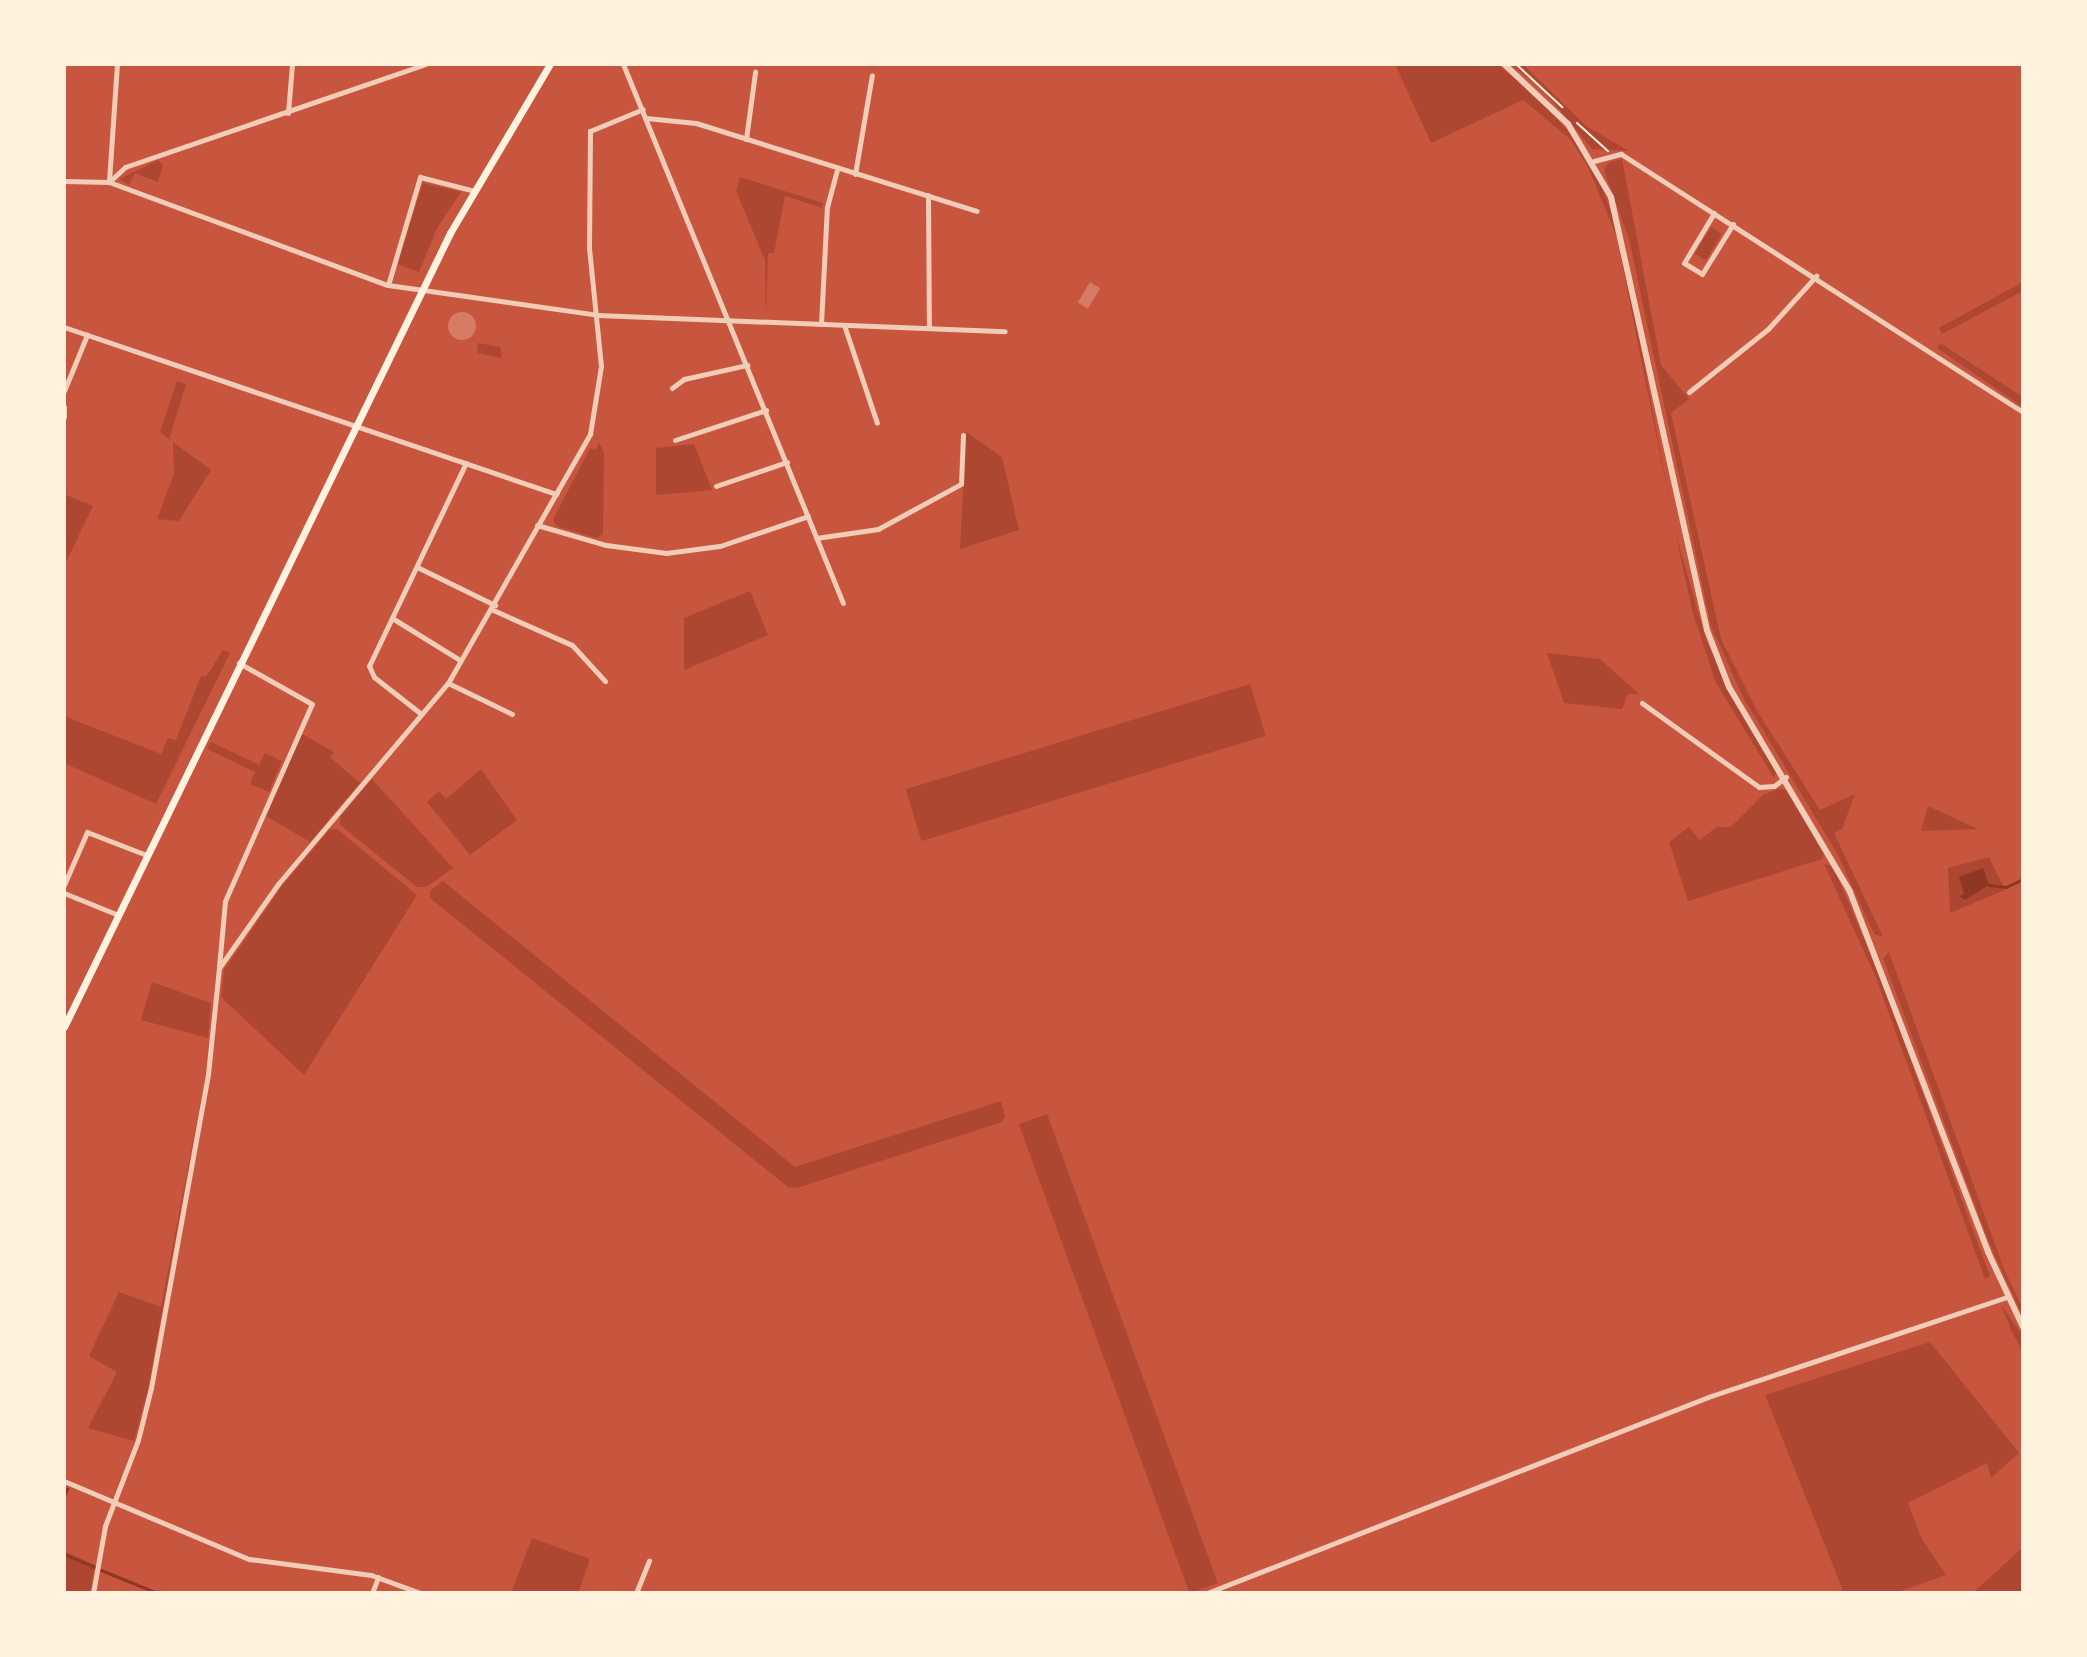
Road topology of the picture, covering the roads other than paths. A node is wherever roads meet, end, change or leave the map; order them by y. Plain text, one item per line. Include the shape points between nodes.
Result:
1 (117, 64) edge
2 (292, 64) edge
3 (426, 64) edge
4 (550, 64) edge
5 (623, 64) edge
6 (1504, 64) edge
7 (755, 72) dead end
8 (872, 75) dead end
9 (643, 109) junction
10 (288, 113) junction
11 (646, 118) junction
12 (746, 139) junction
13 (1594, 161) junction
14 (837, 169) junction
15 (855, 174) junction
16 (64, 181) edge
17 (109, 182) junction
18 (475, 191) junction
19 (928, 195) junction
20 (976, 211) dead end
21 (1714, 213) junction
22 (1733, 224) junction
23 (1816, 276) junction
24 (388, 285) junction
25 (423, 290) junction
26 (598, 315) junction
27 (728, 318) junction
28 (821, 324) junction
29 (843, 325) junction
30 (64, 327) edge
31 (929, 327) junction
32 (1005, 331) dead end
33 (87, 335) junction
34 (747, 365) junction
35 (672, 388) dead end
36 (64, 391) edge
37 (1689, 392) dead end
38 (64, 407) edge
39 (766, 410) junction
40 (2023, 412) edge
41 (64, 417) edge
42 (877, 423) dead end
43 (356, 429) junction
44 (963, 435) dead end
45 (675, 440) dead end
46 (787, 462) junction
47 (466, 463) junction
48 (716, 486) dead end
49 (556, 494) junction
50 (808, 516) junction
51 (537, 525) junction
52 (816, 538) junction
53 (417, 567) junction
54 (843, 603) dead end
55 (494, 607) junction
56 (392, 618) junction
57 (460, 660) junction
58 (238, 662) junction
59 (605, 681) dead end
60 (448, 683) junction
61 (1642, 703) dead end
62 (420, 713) junction
63 (512, 714) dead end
64 (1786, 777) junction
65 (144, 854) junction
66 (64, 885) edge
67 (64, 893) edge
68 (116, 914) junction
69 (219, 968) junction
70 (68, 1008) edge
71 (64, 1027) edge
72 (2007, 1297) junction
73 (2023, 1327) edge
74 (64, 1481) edge
75 (118, 1502) junction
76 (649, 1561) dead end
77 (378, 1577) junction
78 (93, 1593) edge
79 (372, 1593) edge
80 (420, 1593) edge
81 (636, 1593) edge
82 (1207, 1593) edge

1 - 17 street
2 - 10 street
3 - 10 street
4 - 18 main road
5 - 9 street
6 - 13 street via 1541,94
7 - 12 street
8 - 15 street
9 - 11 street
9 - 26 street via 590,131 589,247
10 - 17 street via 125,167
11 - 12 street via 696,123
11 - 27 street
12 - 14 street
13 - 21 street via 1621,154
13 - 64 street via 1622,232 1707,630 1729,687
14 - 15 street
14 - 28 street via 827,207
15 - 19 street
16 - 17 street
17 - 24 street
18 - 24 street via 420,177
18 - 25 main road
19 - 20 street
19 - 31 street
21 - 22 street
21 - 22 street via 1684,263 1702,274
22 - 23 street
23 - 37 street via 1768,329
23 - 40 street
24 - 25 street
25 - 26 street
25 - 43 main road
26 - 27 street
26 - 49 street via 601,366 590,434
27 - 28 street
27 - 34 street
28 - 29 street
29 - 31 street
29 - 42 street
30 - 33 street
31 - 32 street
33 - 36 street
33 - 43 street
34 - 35 street via 684,379
34 - 39 street
38 - 41 street
39 - 45 street
39 - 46 street
43 - 47 street
43 - 58 main road
44 - 52 street via 961,484 878,529
46 - 48 street
46 - 50 street
47 - 49 street
47 - 53 street
49 - 51 street
50 - 51 street via 720,546 666,553 606,545
50 - 52 street
51 - 55 street
52 - 54 street
53 - 55 street
53 - 56 street
55 - 57 street
55 - 59 street via 572,645
56 - 57 street
56 - 62 street via 369,666 374,677
57 - 60 street
58 - 65 main road
58 - 69 street via 312,704 225,901
60 - 62 street
60 - 63 street
61 - 64 street via 1759,787 1774,786
62 - 69 street via 278,884
64 - 72 street via 1840,869 1898,1006
65 - 66 street via 87,832
65 - 68 main road
67 - 68 street
68 - 70 main road
69 - 75 street via 208,1074 151,1388
70 - 71 main road
72 - 73 street
72 - 82 street via 1711,1396
74 - 75 street
75 - 77 street via 249,1559
75 - 78 street via 105,1526
76 - 81 street
77 - 79 street
77 - 80 street

